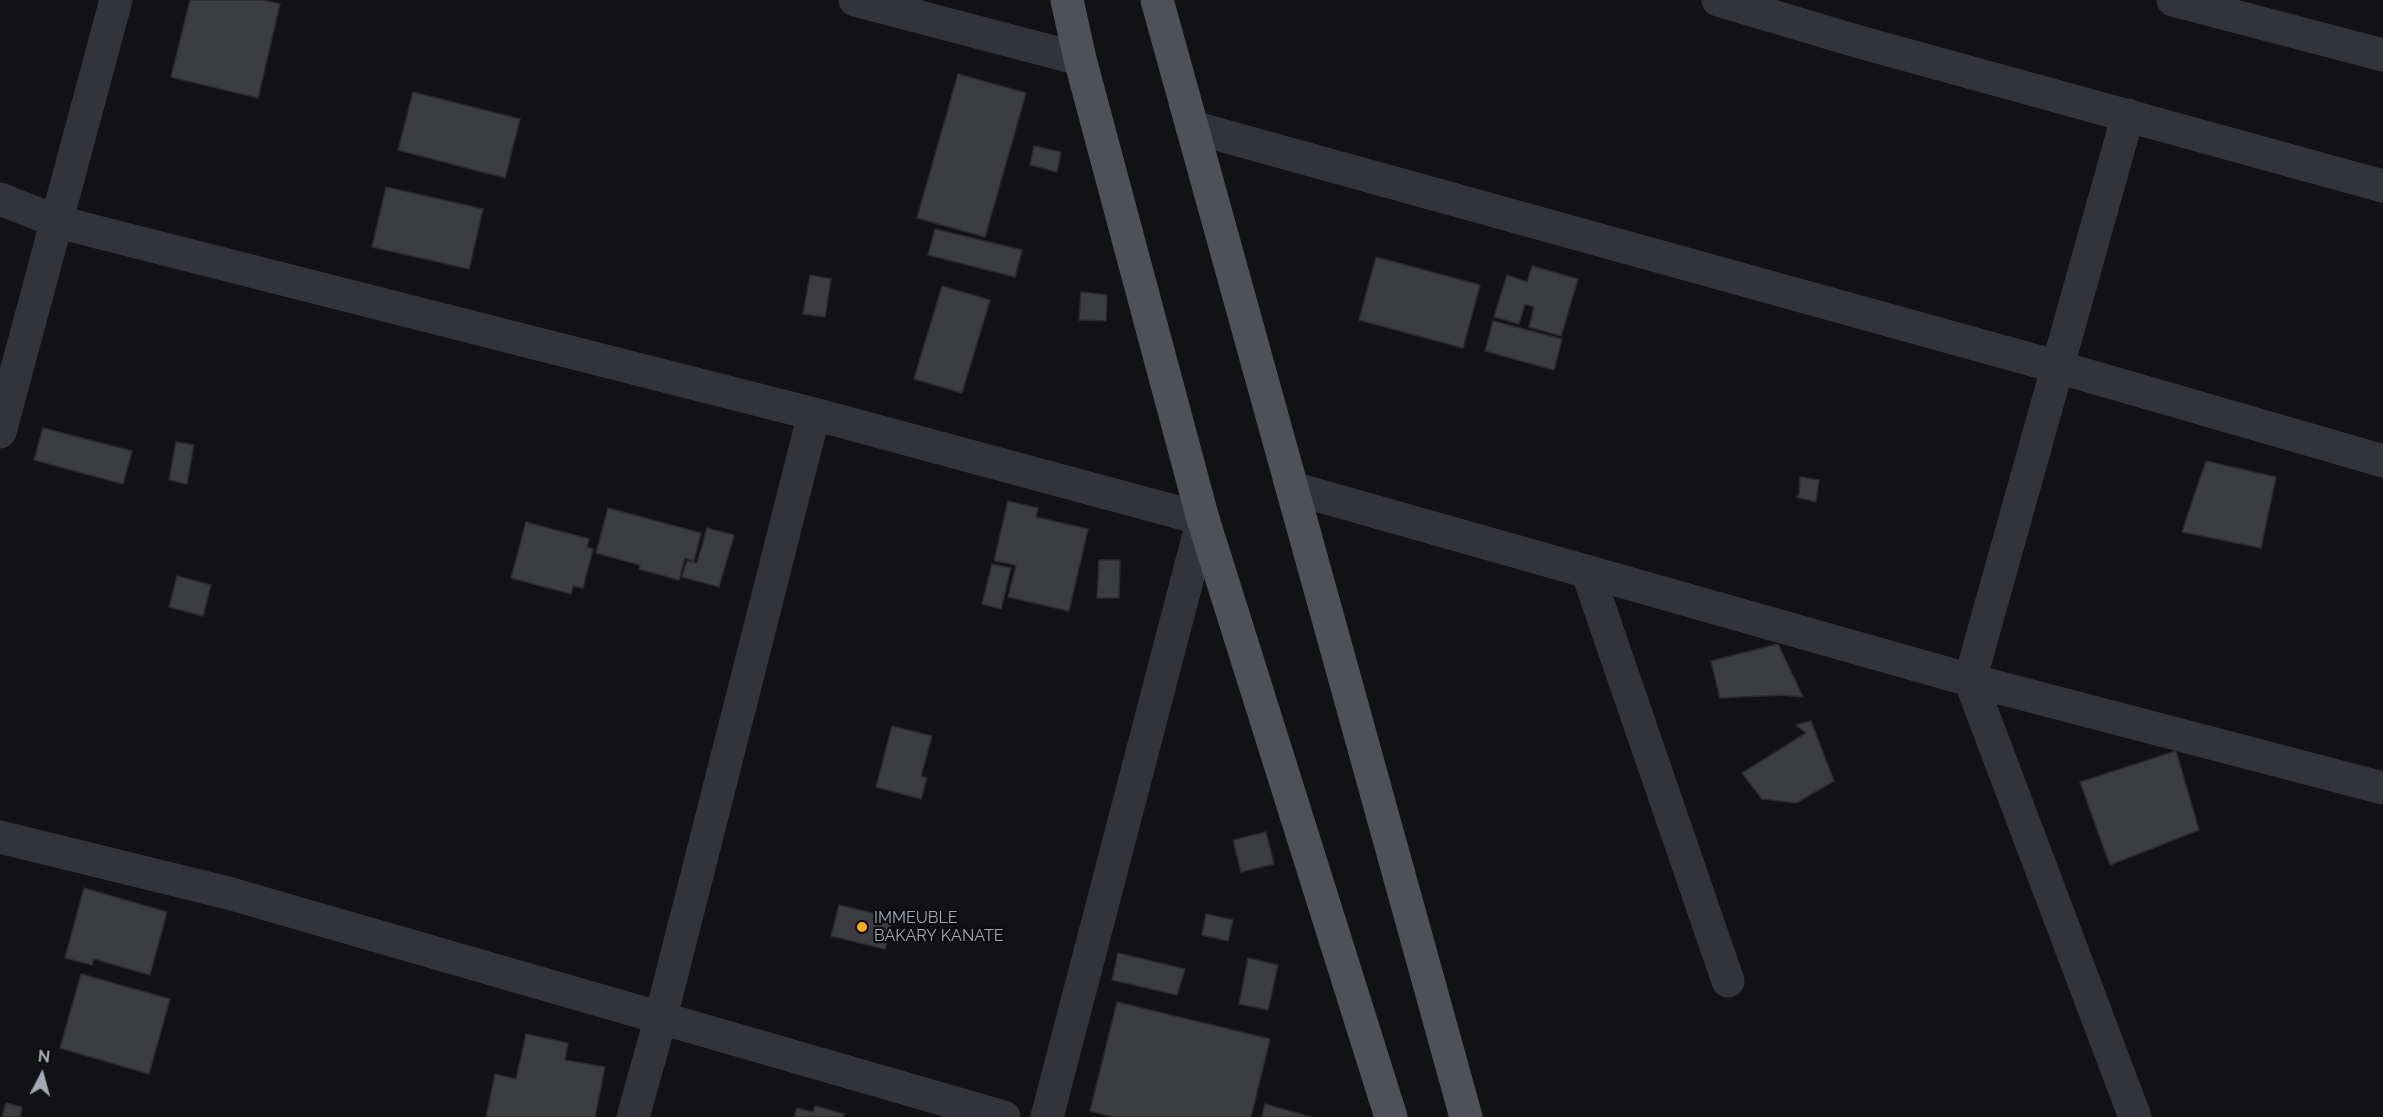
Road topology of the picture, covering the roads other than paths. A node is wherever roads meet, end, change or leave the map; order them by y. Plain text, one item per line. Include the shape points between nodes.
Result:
1 (116, 0) edge
2 (855, 0) edge
3 (1067, 0) edge
4 (1156, 0) edge
5 (1718, 0) edge
6 (2173, 0) edge
7 (2383, 56) edge
8 (1080, 59) junction
9 (2127, 115) junction
10 (1192, 127) junction
11 (2383, 186) edge
12 (0, 199) edge
13 (58, 222) junction
14 (2058, 368) junction
15 (814, 414) junction
16 (0, 432) edge
17 (2383, 461) edge
18 (1292, 488) junction
19 (1203, 519) junction
20 (1587, 571) junction
21 (1970, 680) junction
22 (2383, 788) edge
23 (0, 837) edge
24 (1728, 981) dead end
25 (661, 1017) junction
26 (633, 1117) edge
27 (1004, 1117) edge
28 (1047, 1117) edge
29 (1391, 1117) edge
30 (1466, 1117) edge
31 (2135, 1117) edge

1 - 13 street
2 - 8 street
3 - 8 main road
4 - 10 main road
5 - 9 street
6 - 7 street
8 - 19 main road
9 - 11 street
9 - 14 street
10 - 14 street
10 - 18 main road
12 - 13 street
13 - 15 street
13 - 16 street
14 - 17 street
14 - 21 street
15 - 19 street
15 - 25 street
18 - 20 street
18 - 30 main road
19 - 28 street
19 - 29 main road
20 - 21 street
20 - 24 street
21 - 22 street
21 - 31 street
23 - 25 street via 228,893
25 - 26 street
25 - 27 street

